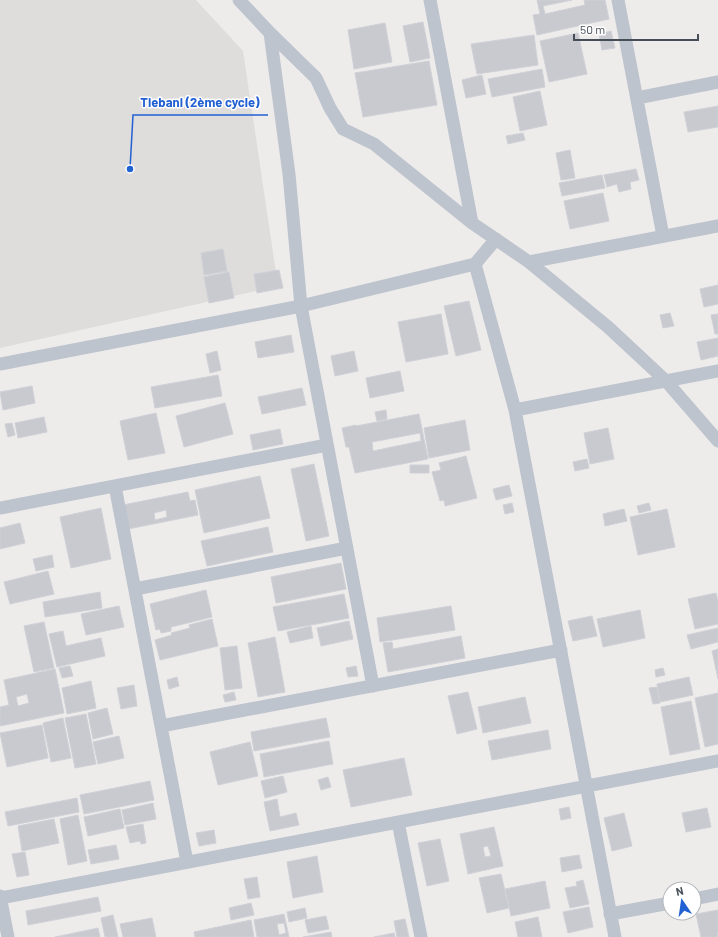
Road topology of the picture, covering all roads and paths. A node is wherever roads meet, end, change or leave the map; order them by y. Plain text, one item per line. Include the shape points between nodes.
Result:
1 (239, 0) edge
2 (430, 0) edge
3 (618, 0) edge
4 (270, 33) junction
5 (718, 82) edge
6 (637, 98) junction
7 (472, 223) junction
8 (718, 226) edge
9 (663, 236) junction
10 (496, 240) junction
11 (529, 262) junction
12 (474, 264) junction
13 (301, 306) junction
14 (0, 364) edge
15 (718, 371) edge
16 (666, 381) junction
17 (515, 410) junction
18 (718, 441) edge
19 (327, 445) junction
20 (115, 486) junction
21 (0, 508) edge
22 (347, 548) junction
23 (135, 588) junction
24 (561, 650) junction
25 (373, 686) junction
26 (161, 726) junction
27 (718, 761) edge
28 (586, 786) junction
29 (398, 822) junction
30 (187, 862) junction
31 (718, 894) edge
32 (0, 897) edge
33 (702, 897) edge
34 (662, 904) edge
35 (610, 914) junction
36 (8, 937) edge
37 (420, 937) edge
38 (615, 937) edge

1 - 4 street
2 - 7 street
3 - 6 street
4 - 7 street via 316,78 343,129 374,144
4 - 13 street via 289,174
5 - 6 street
6 - 9 street
7 - 10 street
8 - 9 street
9 - 11 street
10 - 11 street
10 - 12 street
11 - 16 street via 608,327
12 - 13 street
12 - 17 street
13 - 14 street
13 - 19 street
15 - 16 street
16 - 17 street
16 - 18 street
17 - 24 street
19 - 20 street
19 - 22 street
20 - 21 street
20 - 23 street
22 - 23 street
22 - 25 street
23 - 26 street
24 - 25 street
24 - 28 street
25 - 26 street
26 - 30 street
27 - 28 street
28 - 29 street
28 - 35 street
29 - 30 street
29 - 37 street
30 - 32 street
31 - 33 street
32 - 36 street
34 - 35 street
35 - 38 street

